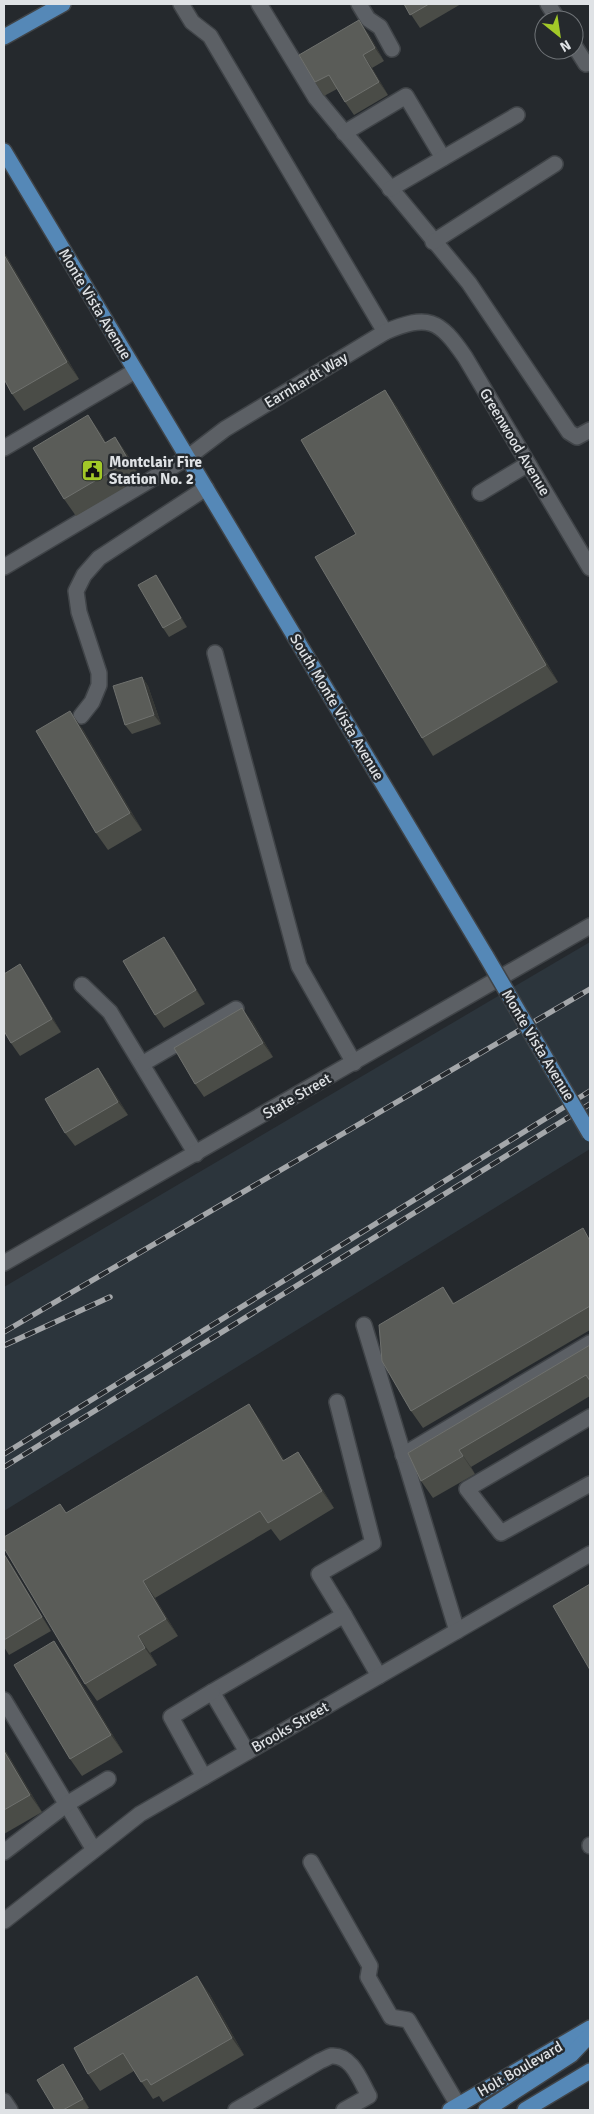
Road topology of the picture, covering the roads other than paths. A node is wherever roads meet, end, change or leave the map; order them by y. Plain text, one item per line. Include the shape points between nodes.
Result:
1 (63, 4) edge
2 (181, 4) edge
3 (259, 4) edge
4 (359, 4) edge
5 (4, 37) edge
6 (392, 49) dead end
7 (517, 115) dead end
8 (344, 133) junction
9 (4, 150) edge
10 (443, 158) junction
11 (555, 164) dead end
12 (390, 189) junction
13 (433, 242) junction
14 (432, 322) joint
15 (385, 332) junction
16 (135, 371) junction
17 (590, 430) edge
18 (4, 448) edge
19 (187, 458) junction
20 (528, 464) junction
21 (206, 488) junction
22 (480, 493) dead end
23 (4, 567) edge
24 (590, 568) edge
25 (215, 654) dead end
26 (81, 716) dead end
27 (590, 926) edge
28 (486, 956) joint
29 (82, 985) dead end
30 (236, 1009) edge
31 (354, 1063) junction
32 (142, 1064) junction
33 (590, 1134) edge
34 (196, 1154) junction
35 (5, 1260) edge
36 (364, 1325) dead end
37 (590, 1343) edge
38 (337, 1402) dead end
39 (590, 1417) edge
40 (404, 1455) junction
41 (590, 1484) edge
42 (590, 1554) edge
43 (344, 1615) junction
44 (457, 1631) junction
45 (379, 1676) junction
46 (212, 1692) junction
47 (4, 1700) edge
48 (246, 1752) junction
49 (204, 1777) junction
50 (108, 1779) dead end
51 (67, 1804) junction
52 (94, 1850) junction
53 (4, 1852) edge
54 (311, 1862) dead end
55 (4, 1921) edge
56 (590, 2028) edge
57 (590, 2035) edge
58 (590, 2071) edge
59 (4, 2101) edge
60 (454, 2108) edge
61 (10, 2110) edge
62 (236, 2110) edge
63 (344, 2110) edge
64 (486, 2110) edge
65 (525, 2110) edge

1 - 5 main road
2 - 15 street via 192,22 210,36
3 - 8 street via 316,98
4 - 6 street via 368,19 380,27
7 - 10 street
8 - 10 street via 406,96
8 - 12 street
9 - 16 main road, Monte Vista Avenue
10 - 12 street
11 - 13 street
12 - 13 street
13 - 17 street via 469,283 569,432 577,436
14 - 15 street, Earnhardt Way via 408,322
14 - 20 street, Greenwood Avenue via 450,335 465,356
15 - 19 street, Earnhardt Way via 225,429
16 - 18 street
16 - 19 main road, Monte Vista Avenue
19 - 21 main road, South Monte Vista Avenue
19 - 23 street, Earnhardt Way
20 - 22 street
20 - 24 street, Greenwood Avenue
21 - 26 street via 99,558 84,575 76,591 79,612 99,673 92,702
21 - 28 main road, South Monte Vista Avenue
25 - 31 street via 299,966
27 - 31 street, State Street
28 - 33 main road, Monte Vista Avenue, bridge
29 - 32 street via 110,1012
30 - 32 street
31 - 34 street, State Street
32 - 34 street
34 - 35 street, State Street
36 - 40 street
37 - 40 street
38 - 43 street via 373,1544 319,1574
39 - 41 street via 467,1489 501,1533
40 - 44 street
42 - 44 street, Brooks Street
43 - 45 street
43 - 46 street
44 - 45 street, Brooks Street
45 - 48 street, Brooks Street
46 - 48 street
46 - 49 street via 171,1717
47 - 51 street
48 - 49 street, Brooks Street
49 - 52 street, Brooks Street via 140,1814
50 - 51 street
51 - 52 street
51 - 53 street
52 - 55 street, Brooks Street
54 - 60 street via 370,1966 368,1977 391,2017 408,2020
56 - 60 main road, Holt Boulevard
57 - 64 main road via 570,2055
58 - 65 main road
59 - 61 street
62 - 63 street via 332,2056 352,2064 369,2096

